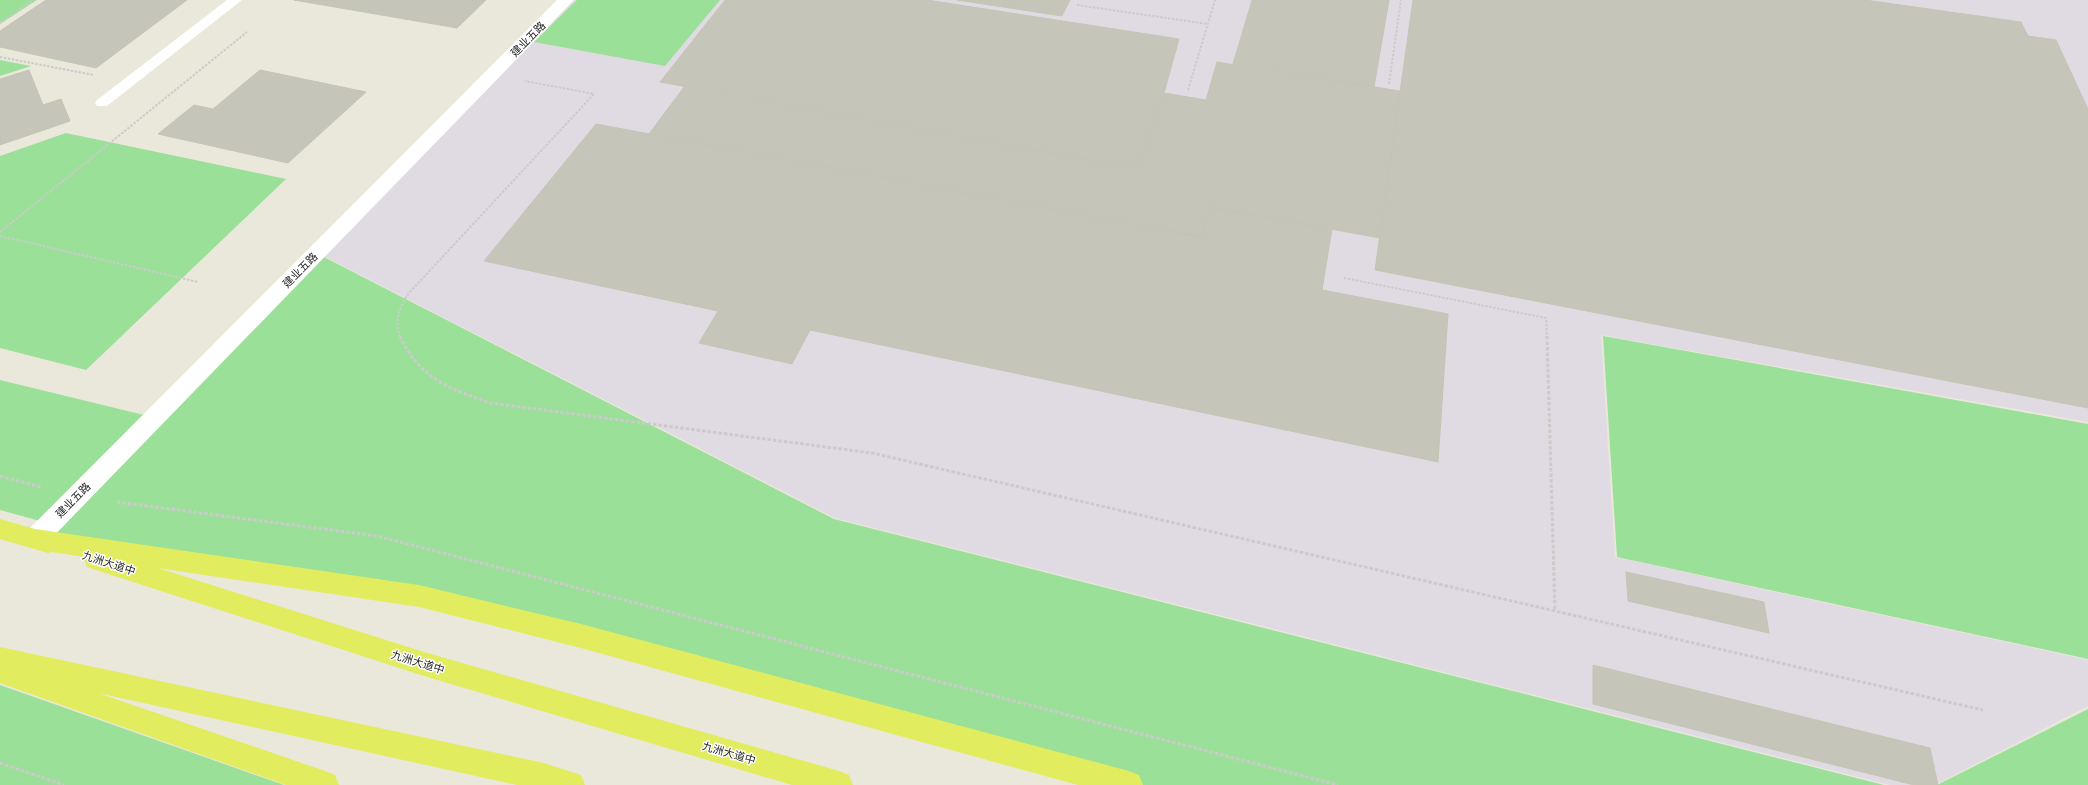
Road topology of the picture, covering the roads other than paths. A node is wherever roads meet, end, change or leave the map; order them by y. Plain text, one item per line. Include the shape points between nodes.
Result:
1 (235, 0) edge
2 (566, 0) edge
3 (102, 103) dead end
4 (0, 530) edge
5 (35, 539) junction
6 (0, 659) edge
7 (0, 672) edge
8 (325, 785) edge
9 (571, 785) edge
10 (839, 785) edge
11 (1129, 785) edge

1 - 3 lane
2 - 5 street, 建业五路
4 - 5 main road, 九洲大道中
5 - 10 main road, 九洲大道中 via 424,664
5 - 11 main road via 419,596 581,636
6 - 9 main road
7 - 8 main road

